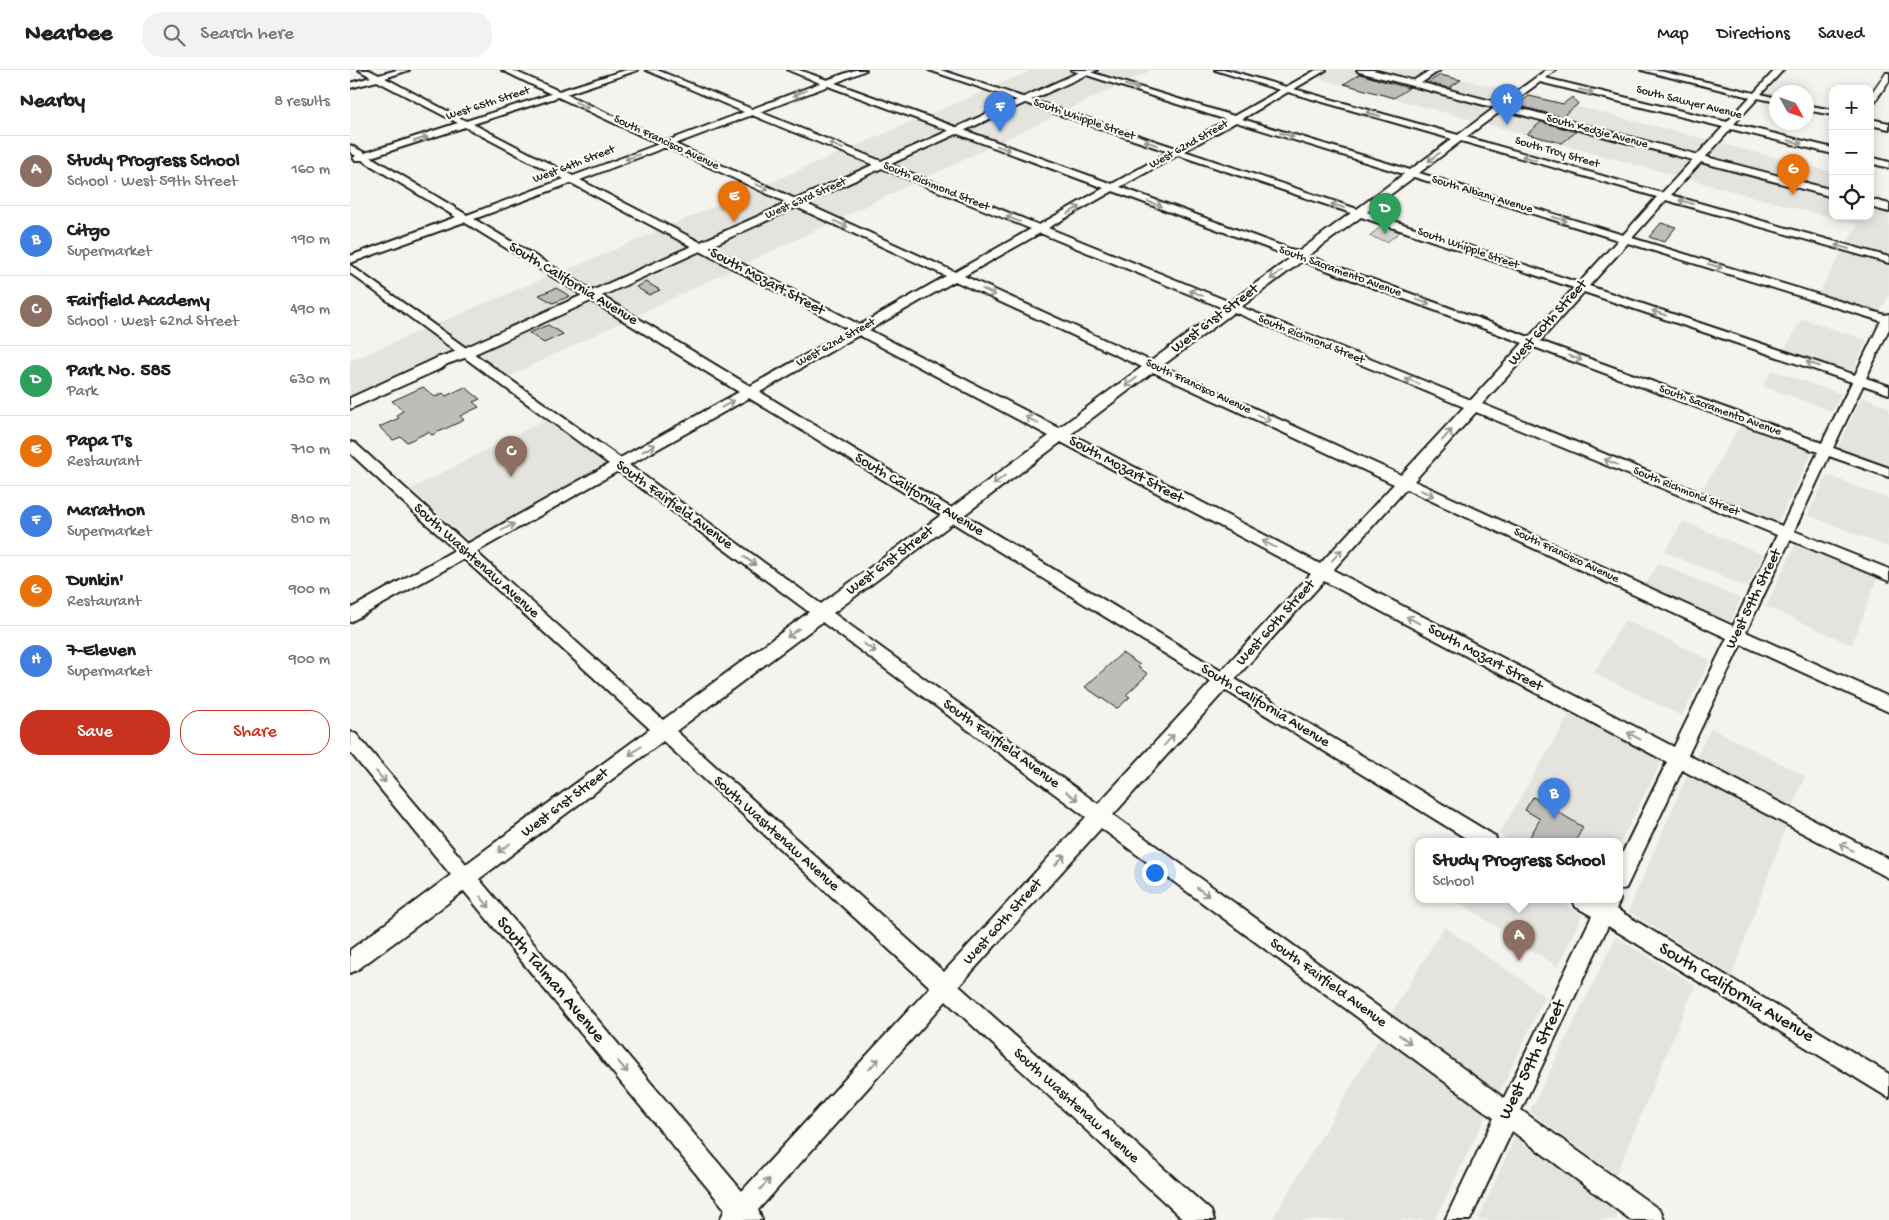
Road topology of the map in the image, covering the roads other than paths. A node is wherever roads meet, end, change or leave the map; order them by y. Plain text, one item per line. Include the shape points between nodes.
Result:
1 (363, 70) edge
2 (405, 70) edge
3 (506, 70) edge
4 (634, 70) edge
5 (650, 70) edge
6 (792, 70) edge
7 (862, 70) edge
8 (933, 70) edge
9 (1219, 70) edge
10 (1322, 70) edge
11 (1362, 70) edge
12 (1436, 70) edge
13 (1551, 70) edge
14 (1645, 70) edge
15 (1779, 70) edge
16 (1084, 71) edge
17 (1663, 72) edge
18 (1889, 75) edge
19 (378, 78) junction
20 (1539, 79) junction
21 (828, 83) junction
22 (1414, 84) junction
23 (350, 86) edge
24 (1288, 90) junction
25 (559, 94) junction
26 (1756, 96) junction
27 (1874, 96) edge
28 (1769, 99) edge
29 (1024, 100) junction
30 (1502, 107) junction
31 (1814, 109) edge
32 (752, 112) junction
33 (1829, 112) edge
34 (1235, 119) junction
35 (1874, 123) edge
36 (467, 124) junction
37 (1729, 125) junction
38 (1889, 126) edge
39 (957, 131) junction
40 (1459, 138) junction
41 (667, 144) junction
42 (350, 148) edge
43 (1829, 150) edge
44 (1177, 152) junction
45 (364, 156) junction
46 (1699, 158) junction
47 (350, 160) edge
48 (1874, 161) edge
49 (881, 165) junction
50 (1889, 165) edge
51 (1412, 173) junction
52 (572, 180) junction
53 (1112, 188) junction
54 (1829, 193) edge
55 (1664, 196) junction
56 (797, 203) junction
57 (1874, 204) edge
58 (1889, 208) edge
59 (1359, 213) junction
60 (465, 218) junction
61 (1039, 229) junction
62 (1625, 239) junction
63 (700, 247) junction
64 (1300, 257) junction
65 (350, 260) edge
66 (1889, 260) edge
67 (350, 268) edge
68 (955, 276) junction
69 (1582, 287) junction
70 (591, 296) junction
71 (1232, 307) junction
72 (1889, 319) edge
73 (859, 330) junction
74 (1531, 342) junction
75 (465, 353) junction
76 (1152, 366) junction
77 (1859, 380) junction
78 (1889, 390) edge
79 (749, 392) junction
80 (350, 404) edge
81 (1473, 406) junction
82 (1060, 435) junction
83 (350, 446) edge
84 (1825, 450) junction
85 (619, 464) junction
86 (1889, 473) edge
87 (1404, 482) junction
88 (952, 515) junction
89 (1786, 533) junction
90 (465, 551) junction
91 (1322, 572) junction
92 (1889, 575) edge
93 (821, 612) junction
94 (350, 616) edge
95 (1737, 635) junction
96 (1223, 681) junction
97 (1889, 705) edge
98 (662, 730) junction
99 (350, 739) edge
100 (1678, 758) junction
101 (1100, 816) junction
102 (1481, 838) edge
103 (1889, 869) edge
104 (1623, 873) edge
105 (465, 877) junction
106 (1594, 903) edge
107 (1607, 906) edge
108 (350, 963) edge
109 (944, 987) junction
110 (1889, 1087) edge
111 (1507, 1114) junction
112 (741, 1217) edge
113 (1202, 1220) edge
114 (1457, 1220) edge
115 (1652, 1220) edge

1 - 19 street, South Mozart Street
2 - 19 street
3 - 25 street, South Francisco Avenue
4 - 25 street, West 65th Street
5 - 32 street, South Richmond Street
6 - 21 street, South Sacramento Avenue
7 - 21 street, West 64th Street
8 - 29 street, South Whipple Street
9 - 24 street, South Troy Street
10 - 24 street, West 62nd Street
11 - 22 main road, South Kedzie Avenue
12 - 22 street
13 - 20 street, West 61st Street
14 - 17 street
15 - 26 street, West 60th Street
16 - 29 main road, West 63rd Street
16 -> 34 street, South Albany Avenue
17 - 26 street
18 - 27 street
19 - 23 street
19 - 36 street, South Mozart Street
20 - 30 street, West 61st Street
20 -> 37 street, South Sawyer Avenue
21 -> 32 street, West 64th Street
21 - 39 street, South Sacramento Avenue
22 - 30 main road, South Kedzie Avenue
24 - 34 street, West 62nd Street
40 -> 24 street, South Troy Street
25 - 36 street, West 65th Street
25 -> 41 street, South Francisco Avenue
26 - 28 street
26 - 37 street, West 60th Street
29 - 39 main road, West 63rd Street
44 -> 29 street, South Whipple Street
30 - 40 street, West 61st Street
30 - 46 main road, South Kedzie Avenue
31 - 33 street
32 - 41 street, West 64th Street
49 -> 32 street, South Richmond Street
34 - 44 street, West 62nd Street
34 -> 51 street, South Albany Avenue
35 - 38 street
45 -> 36 street, West 65th Street
36 - 52 street, South Mozart Street
37 -> 43 street, South Sawyer Avenue
37 - 46 street, West 60th Street
39 - 49 main road, West 63rd Street
39 -> 53 street, South Sacramento Avenue
40 -> 51 street, West 61st Street
55 -> 40 street, South Troy Street
41 -> 52 street, West 64th Street
41 -> 56 street, South Francisco Avenue
42 - 45 street, South California Avenue
44 - 53 street, West 62nd Street
59 -> 44 street, South Whipple Street
45 - 47 street, West 65th Street
45 - 60 street, South California Avenue
46 - 54 main road, South Kedzie Avenue
46 - 55 street, West 60th Street
48 - 50 street
49 - 56 main road, West 63rd Street
61 -> 49 street, South Richmond Street
51 - 59 street, West 61st Street
51 -> 62 street, South Albany Avenue
52 - 60 street, West 64th Street
52 - 63 street, South Mozart Street
61 -> 53 street, West 62nd Street
53 -> 64 street, South Sacramento Avenue
55 - 62 street, West 60th Street
66 -> 55 street, South Troy Street
56 - 63 main road, West 63rd Street
56 -> 68 street, South Francisco Avenue
57 - 58 main road
59 - 64 street, West 61st Street
59 - 69 street, South Whipple Street
60 - 65 street, West 64th Street
60 - 70 street, South California Avenue
61 - 68 street, West 62nd Street
71 -> 61 street, South Richmond Street
62 - 69 street, West 60th Street
62 -> 72 street, South Albany Avenue
63 - 70 main road, West 63rd Street
63 - 73 street, South Mozart Street
64 -> 71 street, West 61st Street
64 -> 74 street, South Sacramento Avenue
67 - 75 street, South Fairfield Avenue
68 - 73 street, West 62nd Street
68 -> 76 street, South Francisco Avenue
69 - 74 street, West 60th Street
77 -> 69 street, South Whipple Street
70 - 75 main road, West 63rd Street
70 - 79 street, South California Avenue
71 - 76 street, West 61st Street
81 -> 71 street, South Richmond Street
72 - 77 street, West 59th Street
73 - 79 street, West 62nd Street
82 -> 73 street, South Mozart Street
74 - 81 street, West 60th Street
74 -> 84 street, South Sacramento Avenue
75 - 80 main road, West 63rd Street via 447,364 437,365
75 - 85 street, South Fairfield Avenue
76 -> 82 street, West 61st Street
76 -> 87 street, South Francisco Avenue
77 - 78 street, South Whipple Street
77 - 84 street, West 59th Street
85 -> 79 street, West 62nd Street
79 - 88 street, South California Avenue
87 -> 81 street, West 60th Street
89 -> 81 street, South Richmond Street
82 -> 88 street, West 61st Street
91 -> 82 street, South Mozart Street
83 - 90 street, South Washtenaw Avenue
84 - 86 street, South Sacramento Avenue
84 - 89 street, West 59th Street
90 -> 85 street, West 62nd Street
85 -> 93 street, South Fairfield Avenue
91 -> 87 street, West 60th Street
87 -> 95 street, South Francisco Avenue
88 - 93 street, West 61st Street
88 - 96 street, South California Avenue
89 - 92 street, South Richmond Street
89 - 95 street, West 59th Street
90 - 94 street, West 62nd Street
90 - 98 street, South Washtenaw Avenue
91 - 96 street, West 60th Street
100 -> 91 street, South Mozart Street
93 -> 98 street, West 61st Street
93 -> 101 street, South Fairfield Avenue
95 - 97 street, South Francisco Avenue
95 - 100 street, West 59th Street
101 -> 96 street, West 60th Street
96 - 102 street, South California Avenue
98 -> 105 street, West 61st Street
98 - 109 street, South Washtenaw Avenue
99 -> 105 street, South Talman Avenue
103 -> 100 street, South Mozart Street
100 - 104 street, West 59th Street
109 -> 101 street, West 60th Street
101 -> 111 street, South Fairfield Avenue
105 - 108 street, West 61st Street
105 -> 112 street, South Talman Avenue
106 - 107 street, South California Avenue
107 - 110 street, South California Avenue
107 - 111 street, West 59th Street
112 -> 109 street, West 60th Street
109 - 113 street, South Washtenaw Avenue
111 - 114 street, West 59th Street
111 - 115 street, South Fairfield Avenue

